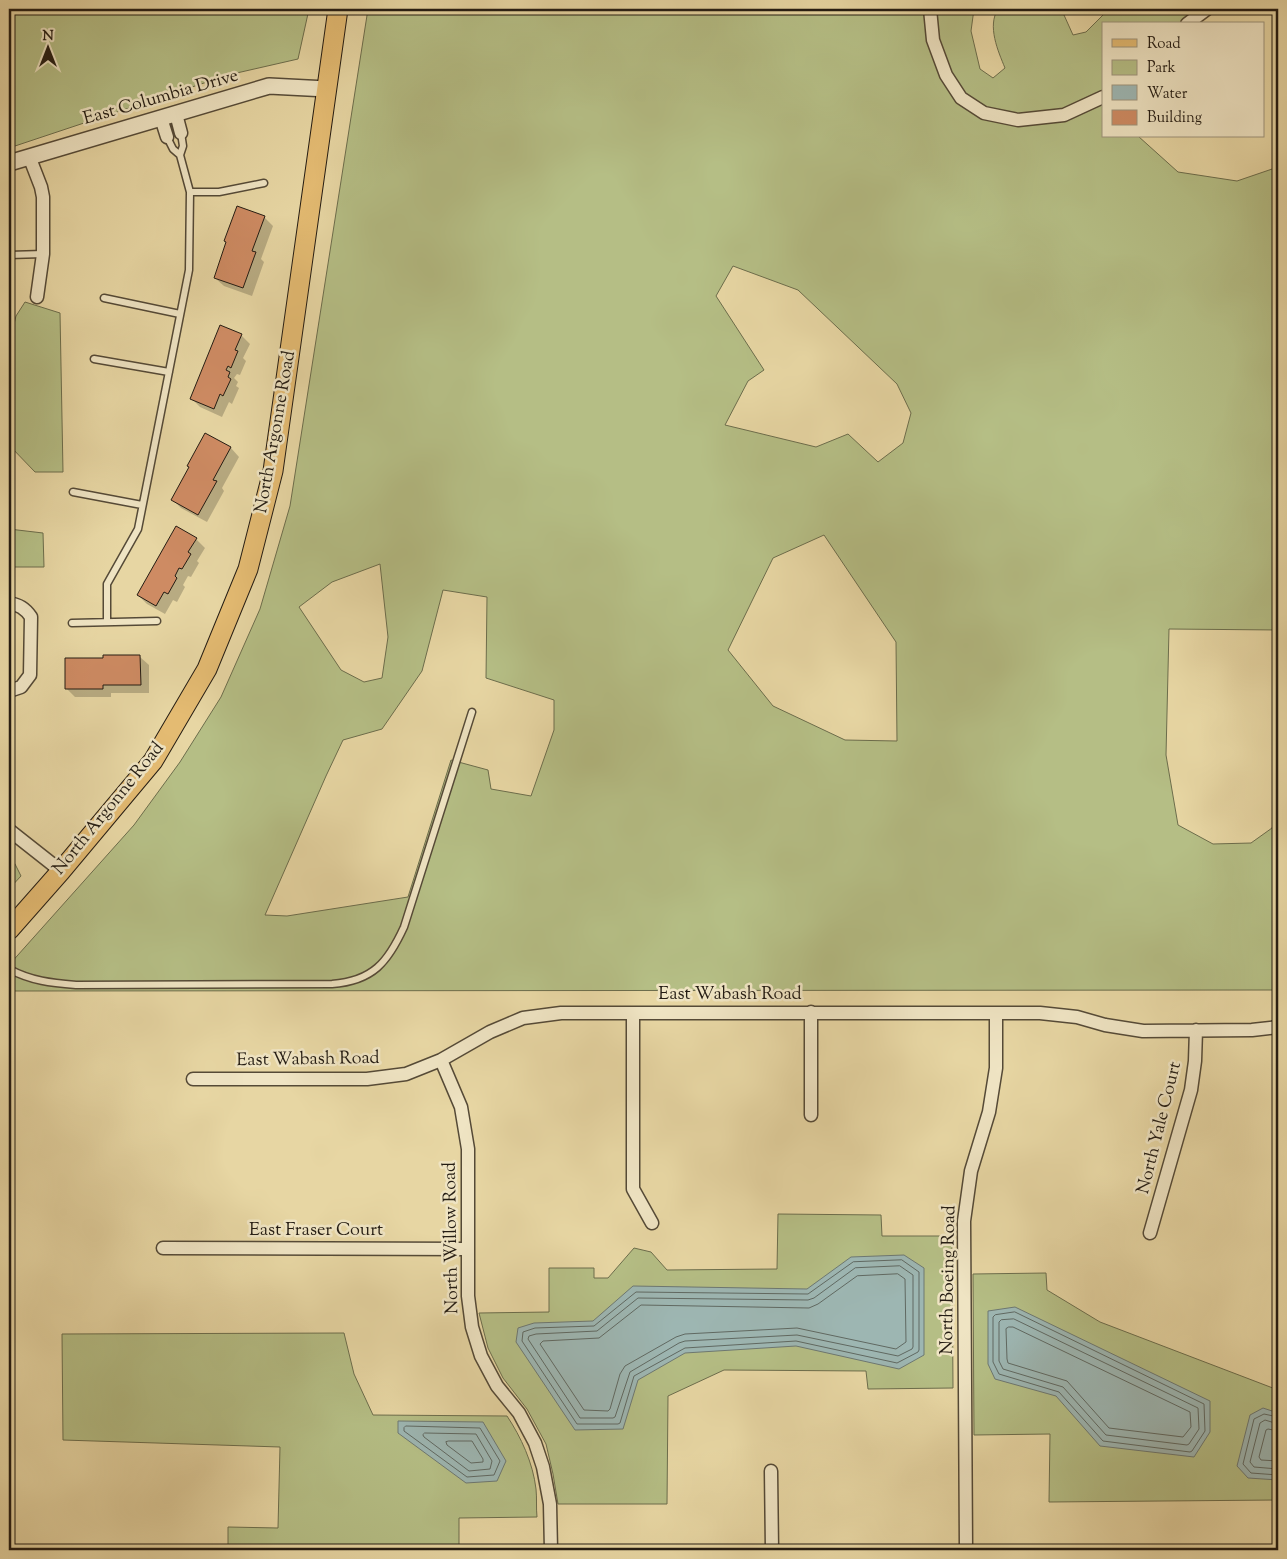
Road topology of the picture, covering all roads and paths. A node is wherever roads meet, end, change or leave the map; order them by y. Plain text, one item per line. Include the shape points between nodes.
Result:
1 (338, 9) edge
2 (930, 9) edge
3 (1207, 9) edge
4 (1190, 22) edge
5 (327, 90) junction
6 (1102, 97) edge
7 (168, 116) junction
8 (181, 134) joint
9 (167, 137) joint
10 (180, 155) junction
11 (29, 156) junction
12 (9, 163) edge
13 (264, 184) dead end
14 (190, 192) junction
15 (43, 254) junction
16 (9, 255) edge
17 (37, 297) dead end
18 (104, 298) dead end
19 (180, 314) junction
20 (94, 359) dead end
21 (169, 372) junction
22 (73, 492) dead end
23 (142, 505) junction
24 (9, 603) edge
25 (157, 621) dead end
26 (107, 622) junction
27 (72, 623) dead end
28 (9, 691) edge
29 (472, 712) dead end
30 (9, 830) edge
31 (61, 871) junction
32 (9, 930) edge
33 (9, 969) edge
34 (811, 1012) junction
35 (632, 1013) junction
36 (996, 1013) junction
37 (1278, 1027) edge
38 (1196, 1030) junction
39 (440, 1060) junction
40 (193, 1079) dead end
41 (811, 1115) dead end
42 (652, 1223) dead end
43 (1150, 1233) dead end
44 (163, 1248) dead end
45 (468, 1249) junction
46 (771, 1471) dead end
47 (550, 1550) edge
48 (772, 1550) edge
49 (966, 1550) edge

1 - 5 main road, North Argonne Road
2 - 6 street via 934,40 946,75 960,98 984,113 1018,120 1064,115
3 - 4 street
5 - 7 street, East Columbia Drive via 269,86
5 - 31 main road, North Argonne Road via 273,471 248,569 207,669 152,760
7 - 8 street
7 - 9 street
7 - 11 street, East Columbia Drive
8 - 10 lane via 183,146
9 - 10 lane
10 - 14 lane
11 - 12 street, East Columbia Drive
11 - 15 street via 43,197
13 - 14 lane via 219,192
14 - 19 lane via 189,270
15 - 16 lane
15 - 17 street
18 - 19 lane
19 - 21 lane
20 - 21 lane
21 - 23 lane
22 - 23 lane
23 - 26 lane via 138,529 107,584
24 - 28 street via 25,609 31,617 30,675 22,687
25 - 26 lane
26 - 27 lane
29 - 33 lane via 404,927 387,957 368,976 332,984 76,985 40,982
30 - 31 street
31 - 32 main road, North Argonne Road
34 - 35 street, East Wabash Road
34 - 36 street, East Wabash Road
34 - 41 street
35 - 39 street, East Wabash Road via 561,1012 522,1018
35 - 42 street via 633,1189
36 - 38 street, East Wabash Road via 1077,1017 1104,1026 1143,1031
36 - 49 street, North Boeing Road via 996,1068 989,1112 971,1171 964,1222
37 - 38 street, East Wabash Road
38 - 43 street, North Yale Court via 1191,1090
39 - 40 street, East Wabash Road via 406,1074 367,1079
39 - 45 street, North Willow Road via 461,1107 468,1149
44 - 45 street, East Fraser Court
45 - 47 street, North Willow Road via 472,1326 481,1356 497,1386 519,1413 544,1467 550,1504
46 - 48 street

